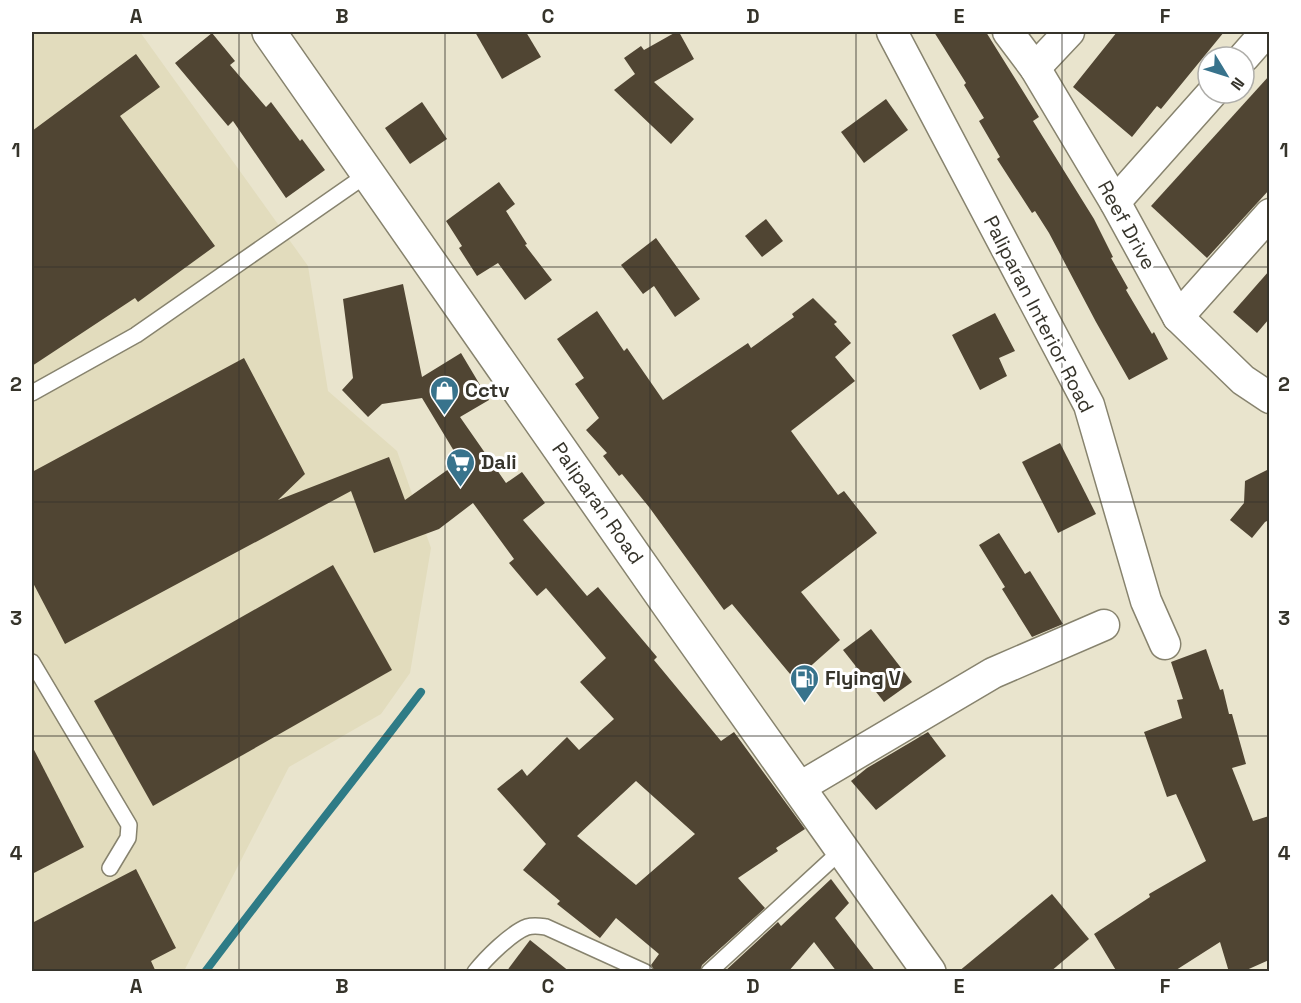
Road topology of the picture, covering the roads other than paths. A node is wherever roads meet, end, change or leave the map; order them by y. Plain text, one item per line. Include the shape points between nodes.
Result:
1 (269, 32) edge
2 (892, 32) edge
3 (1008, 32) edge
4 (1069, 32) edge
5 (1266, 32) edge
6 (1255, 45) edge
7 (1035, 68) junction
8 (1201, 105) edge
9 (369, 173) junction
10 (1115, 202) junction
11 (1269, 214) edge
12 (1178, 317) junction
13 (32, 393) edge
14 (1269, 398) edge
15 (1104, 625) dead end
16 (1165, 644) dead end
17 (32, 662) edge
18 (800, 787) junction
19 (843, 849) junction
20 (110, 868) dead end
21 (475, 972) edge
22 (645, 972) edge
23 (709, 972) edge
24 (929, 972) edge

1 - 9 main road, Paliparan Road
2 - 16 street, Paliparan Interior Road via 1089,405 1146,601
3 - 7 street, Reef Drive
4 - 7 street
5 - 6 street
7 - 10 street, Reef Drive
8 - 10 street
9 - 13 lane via 136,336
9 - 18 main road, Paliparan Road
10 - 12 street, Reef Drive
11 - 12 street
12 - 14 street, Reef Drive via 1243,380
15 - 18 street via 993,673
17 - 20 lane via 129,825 128,838
18 - 19 main road, Paliparan Road
19 - 23 lane
19 - 24 main road, Paliparan Road
21 - 22 lane via 521,930 537,925

